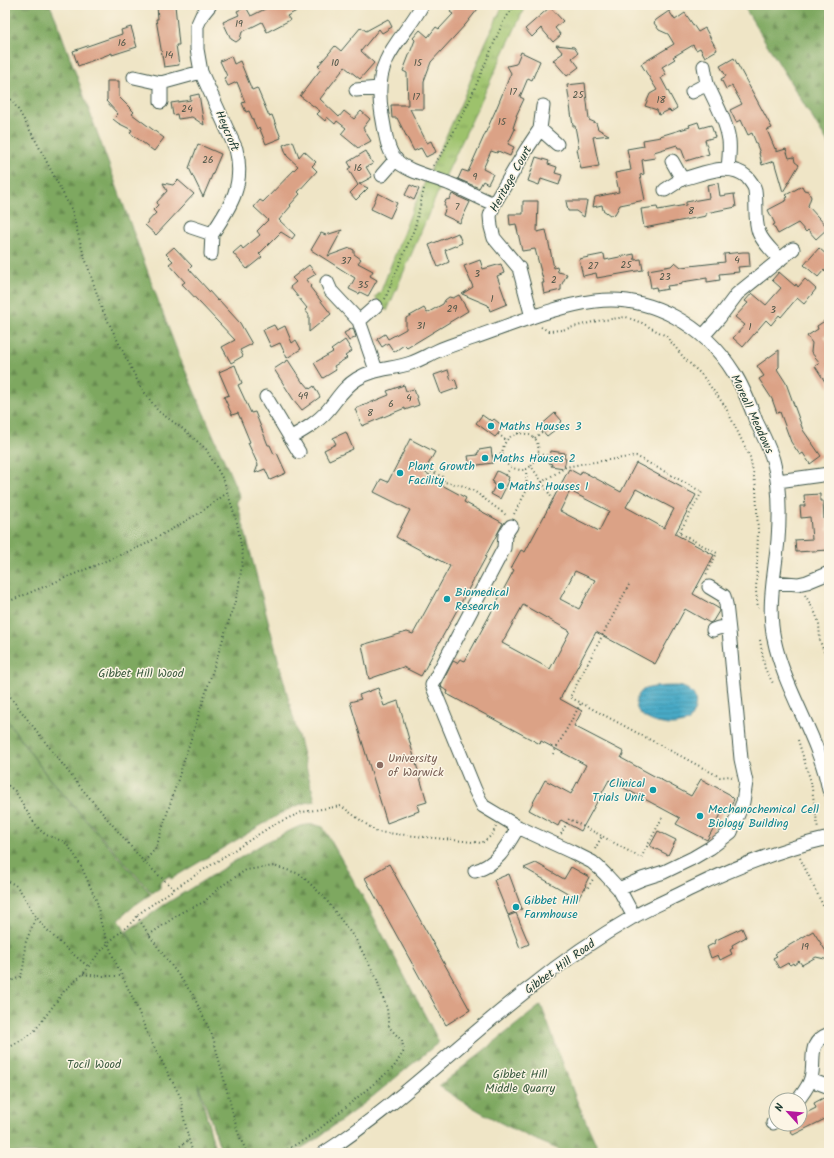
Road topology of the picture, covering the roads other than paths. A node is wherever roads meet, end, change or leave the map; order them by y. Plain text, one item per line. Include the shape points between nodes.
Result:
1 (210, 5) edge
2 (422, 5) edge
3 (704, 66) dead end
4 (201, 72) junction
5 (134, 76) dead end
6 (161, 83) junction
7 (707, 84) junction
8 (379, 88) junction
9 (356, 90) dead end
10 (692, 92) dead end
11 (161, 102) dead end
12 (543, 106) dead end
13 (540, 129) junction
14 (557, 144) dead end
15 (396, 159) junction
16 (672, 161) dead end
17 (728, 168) junction
18 (382, 175) dead end
19 (682, 179) junction
20 (665, 190) dead end
21 (494, 204) junction
22 (191, 227) dead end
23 (212, 234) junction
24 (793, 249) dead end
25 (211, 254) dead end
26 (780, 260) junction
27 (326, 282) dead end
28 (376, 306) road end
29 (532, 317) junction
30 (359, 321) junction
31 (703, 336) junction
32 (376, 370) junction
33 (266, 397) dead end
34 (290, 438) junction
35 (299, 452) dead end
36 (829, 474) edge
37 (778, 481) junction
38 (511, 526) dead end
39 (829, 573) edge
40 (773, 582) junction
41 (709, 587) road end
42 (714, 630) dead end
43 (729, 631) junction
44 (829, 790) edge
45 (518, 826) junction
46 (824, 839) edge
47 (475, 871) dead end
48 (619, 889) junction
49 (634, 916) junction
50 (829, 1034) edge
51 (811, 1080) junction
52 (829, 1087) edge
53 (803, 1092) edge
54 (324, 1153) edge

1 - 4 street, Heycroft via 202,15 196,37
2 - 8 street via 415,19 394,45 385,63
3 - 7 street
4 - 6 street
4 - 23 street, Heycroft via 239,160 239,180 235,197
5 - 6 street
6 - 11 street
7 - 10 street
7 - 17 street via 727,131 730,153
8 - 9 street
8 - 15 street via 386,140
12 - 13 street, Heritage Court
13 - 14 street
13 - 21 street, Heritage Court
15 - 18 street
15 - 21 street via 421,174
16 - 19 street
17 - 19 street
17 - 26 street via 743,174 752,183 759,233
19 - 20 street
21 - 29 street, Heritage Court via 490,227 494,238 519,268
22 - 23 street
23 - 25 street
24 - 26 street
26 - 31 street via 737,294
27 - 30 street
28 - 30 street
29 - 31 street, Moreall Meadows via 577,304 615,300 658,309
29 - 32 street, Moreall Meadows via 438,350 410,364
30 - 32 street
31 - 37 street, Moreall Meadows via 726,361 742,386 773,459
32 - 34 street, Moreall Meadows via 351,382 328,411
33 - 34 street
34 - 35 street
36 - 37 street
37 - 40 street, Moreall Meadows via 778,540
38 - 45 street via 505,535 504,548 432,685 483,806
39 - 40 street via 798,584
40 - 44 street, Moreall Meadows via 772,624 776,646 782,668 816,746
41 - 43 street via 724,596
42 - 43 street via 725,627
43 - 48 street via 741,759 746,782 743,802 731,832 693,858
45 - 47 street via 505,849 486,868
45 - 48 street via 589,861 606,874
46 - 49 street, Gibbet Hill Road via 795,846 749,863
48 - 49 street
49 - 54 street, Gibbet Hill Road via 531,987 381,1112
50 - 51 street via 814,1047
51 - 52 street
51 - 53 street

